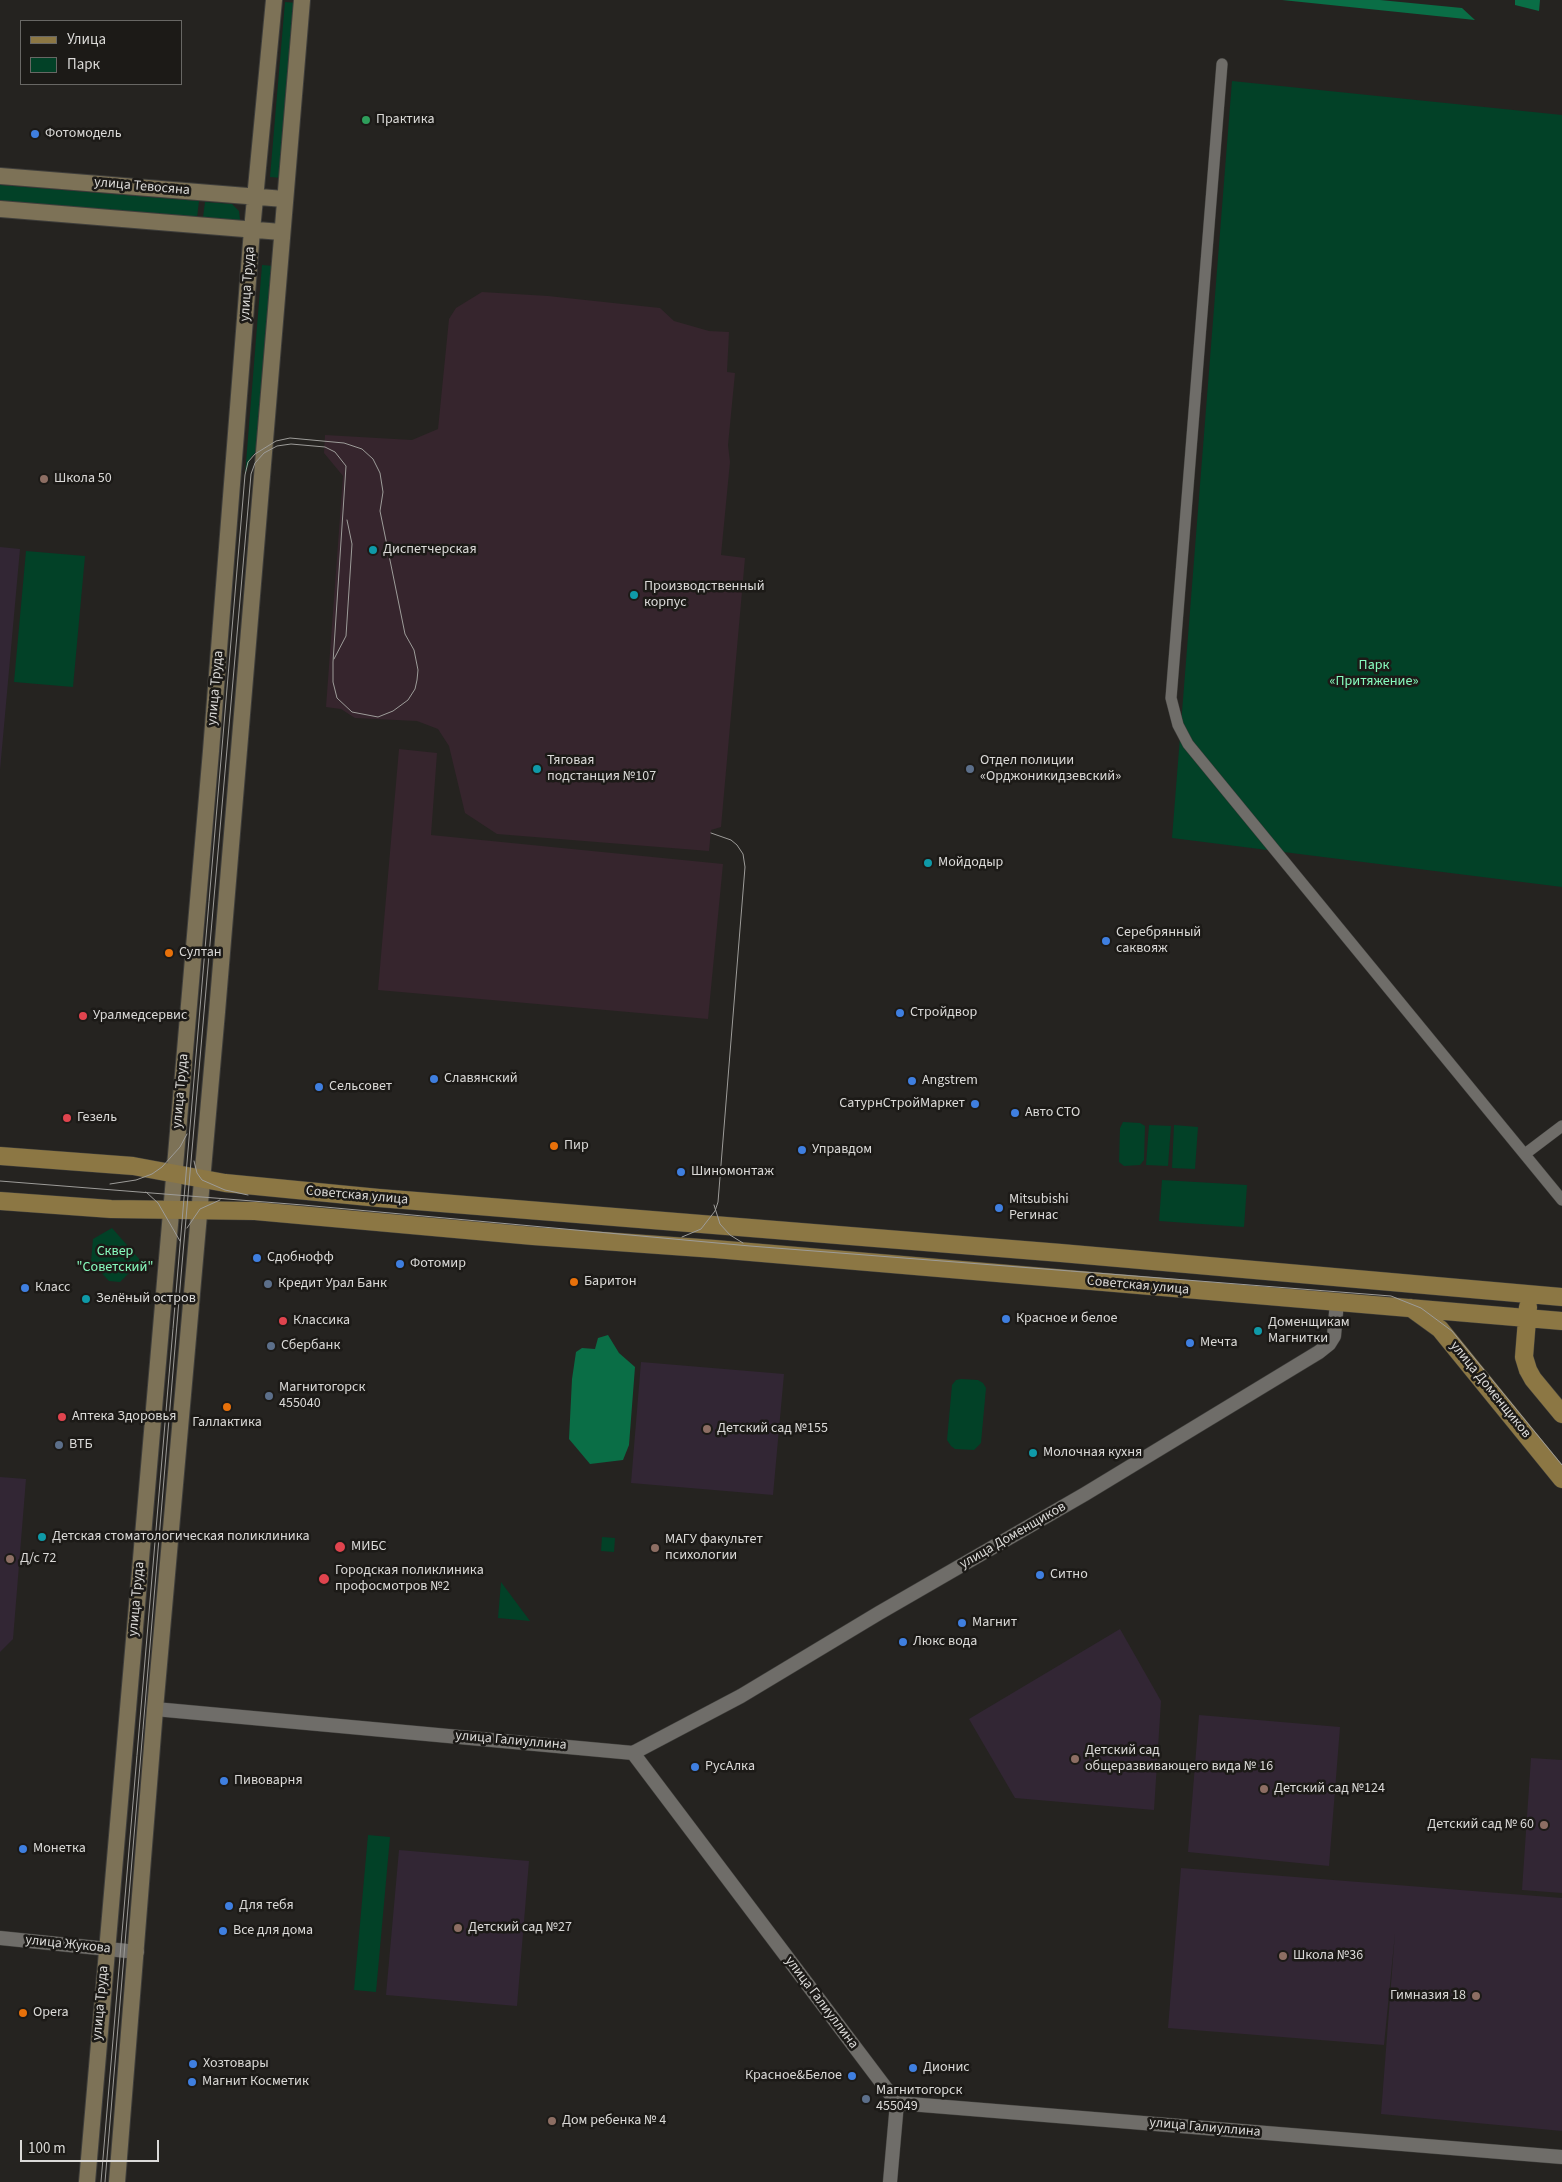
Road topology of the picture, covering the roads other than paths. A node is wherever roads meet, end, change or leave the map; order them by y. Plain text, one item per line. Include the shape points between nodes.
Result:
1 (274, 0) edge
2 (302, 0) edge
3 (1222, 64) dead end
4 (0, 176) edge
5 (255, 196) junction
6 (284, 199) junction
7 (0, 209) edge
8 (252, 230) junction
9 (281, 232) junction
10 (1562, 1126) edge
11 (1525, 1154) junction
12 (0, 1156) edge
13 (174, 1174) junction
14 (201, 1179) junction
15 (1562, 1200) edge
16 (0, 1201) edge
17 (171, 1210) junction
18 (198, 1210) junction
19 (716, 1226) junction
20 (715, 1249) junction
21 (1339, 1278) junction
22 (1529, 1294) junction
23 (1562, 1297) edge
24 (1337, 1301) junction
25 (1411, 1308) junction
26 (1528, 1318) junction
27 (1562, 1321) edge
28 (1562, 1414) edge
29 (1562, 1480) edge
30 (155, 1709) junction
31 (633, 1753) junction
32 (0, 1938) edge
33 (106, 1948) junction
34 (137, 1952) junction
35 (897, 2103) junction
36 (1562, 2157) edge
37 (87, 2182) edge
38 (117, 2182) edge
39 (890, 2182) edge

1 - 5 main road, улица Труда
2 - 6 main road, улица Труда
3 - 11 street via 1171,698 1178,724 1188,744
4 - 5 main road, улица Тевосяна
5 - 6 main road, улица Тевосяна
5 - 8 main road, улица Труда
6 - 9 main road, улица Труда
7 - 8 main road
8 - 9 main road
8 - 13 main road, улица Труда
9 - 14 main road, улица Труда
10 - 11 street
11 - 15 street
12 - 13 main road, Советская улица via 133,1166
13 - 14 main road, Советская улица
13 - 17 main road, улица Труда
14 - 18 main road, улица Труда
14 - 19 main road, Советская улица via 225,1184
16 - 17 main road, Советская улица
17 - 18 main road, Советская улица
17 - 33 main road, улица Труда
18 - 20 main road, Советская улица via 255,1211
18 - 30 main road, улица Труда
19 - 20 main road
19 - 21 main road, Советская улица
20 - 24 main road, Советская улица
21 - 22 main road, Советская улица
21 - 24 main road, улица Доменщиков
22 - 23 main road, Советская улица
22 - 26 main road
24 - 25 main road, Советская улица
24 - 31 street, улица Доменщиков via 1334,1336 1319,1352 1094,1489 741,1696
25 - 26 main road, Советская улица
25 - 29 main road, улица Доменщиков via 1440,1329
26 - 27 main road, Советская улица
26 - 28 main road via 1524,1358 1528,1370
30 - 31 street, улица Галиуллина
30 - 34 main road, улица Труда
31 - 35 street, улица Галиуллина
32 - 33 street, улица Жукова
33 - 34 street, улица Жукова
33 - 37 main road, улица Труда
34 - 38 main road, улица Труда
35 - 36 street, улица Галиуллина
35 - 39 street

